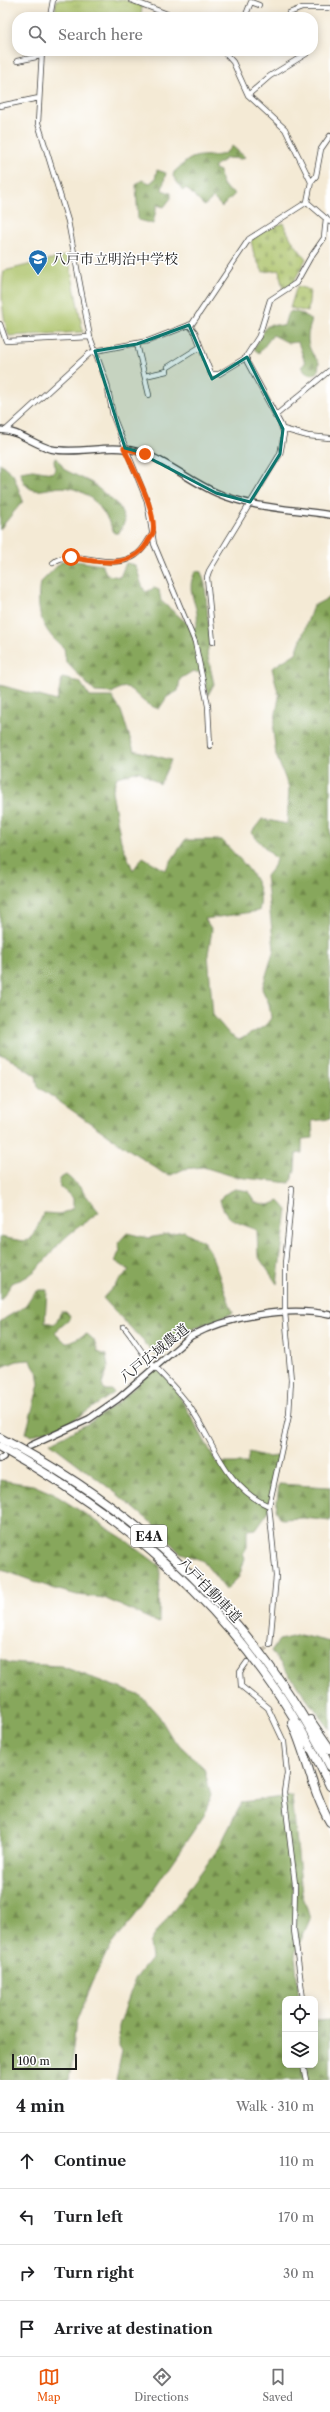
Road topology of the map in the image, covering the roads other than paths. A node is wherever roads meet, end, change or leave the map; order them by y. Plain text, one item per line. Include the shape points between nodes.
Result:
1 (54, 0) edge
2 (131, 0) edge
3 (259, 6) dead end
4 (330, 8) edge
5 (51, 12) edge
6 (162, 12) edge
7 (247, 12) edge
8 (291, 12) edge
9 (35, 56) edge
10 (42, 56) edge
11 (229, 56) edge
12 (304, 56) edge
13 (17, 61) dead end
14 (248, 95) junction
15 (39, 98) junction
16 (0, 106) edge
17 (330, 136) edge
18 (311, 182) junction
19 (307, 202) junction
20 (326, 218) junction
21 (330, 222) edge
22 (0, 324) edge
23 (189, 325) junction
24 (90, 337) junction
25 (137, 344) junction
26 (200, 347) junction
27 (95, 350) junction
28 (246, 357) junction
29 (330, 370) edge
30 (145, 376) junction
31 (149, 395) dead end
32 (275, 416) junction
33 (284, 429) junction
34 (3, 430) edge
35 (330, 438) edge
36 (124, 448) junction
37 (250, 502) junction
38 (330, 515) edge
39 (153, 533) junction
40 (53, 563) dead end
41 (213, 642) dead end
42 (210, 746) dead end
43 (292, 1189) dead end
44 (285, 1312) junction
45 (330, 1315) edge
46 (124, 1327) dead end
47 (156, 1365) junction
48 (0, 1438) edge
49 (30, 1446) dead end
50 (0, 1447) edge
51 (269, 1506) junction
52 (270, 1645) dead end
53 (247, 1662) dead end
54 (271, 1666) junction
55 (264, 1674) junction
56 (330, 1749) edge
57 (330, 1766) edge
58 (330, 1786) edge
59 (330, 1822) edge
60 (303, 1996) edge
61 (304, 2068) edge
62 (306, 2080) edge

1 - 5 street
2 - 6 street
3 - 7 street via 252,2
4 - 8 street via 301,8
9 - 13 street
10 - 15 street
11 - 14 street
12 - 14 street via 270,76
14 - 18 street via 285,129
15 - 16 street
15 - 24 street via 38,123 68,221
17 - 18 street via 321,149 316,176
18 - 19 street
19 - 20 street
19 - 23 street via 249,239 195,321
20 - 21 street
20 - 28 street via 323,242 293,286 270,300 259,336
22 - 24 street via 6,341
23 - 25 street
23 - 26 street via 195,332
24 - 27 street
25 - 27 street
25 - 30 street
26 - 28 street via 214,376
26 - 30 street via 167,369
27 - 34 street
27 - 36 street
28 - 32 street
29 - 32 street
30 - 31 street
32 - 33 street
33 - 35 street via 308,436
33 - 37 street via 280,454
34 - 36 street via 52,449
36 - 37 street via 156,458 216,493
36 - 39 street via 147,501
37 - 38 street
37 - 41 street via 207,577
39 - 40 street via 142,551 130,559 106,562 71,557 58,558
39 - 42 street via 154,544 195,642 208,706
43 - 44 street via 285,1264
44 - 45 street, 八戸広域農道 via 308,1311
44 - 47 street, 八戸広域農道 via 234,1320 202,1330
44 - 51 street via 291,1380 289,1415
46 - 47 street via 146,1357
47 - 49 street, 八戸広域農道 via 89,1419
47 - 51 street via 191,1408 228,1475 248,1494
48 - 54 highway, 八戸自動車道 / E4A via 71,1479 162,1547 219,1604
50 - 55 highway, 八戸自動車道 / E4A via 91,1503 154,1552 213,1609
51 - 52 street via 276,1576
53 - 60 street via 240,1672 241,1686 268,1708 281,1733 287,1756 284,1792 295,1884 294,1930
54 - 56 highway
54 - 57 highway, 八戸自動車道 / E4A via 306,1721
55 - 58 highway, 八戸自動車道 / E4A via 305,1737
55 - 59 highway via 298,1737 319,1801
61 - 62 street

